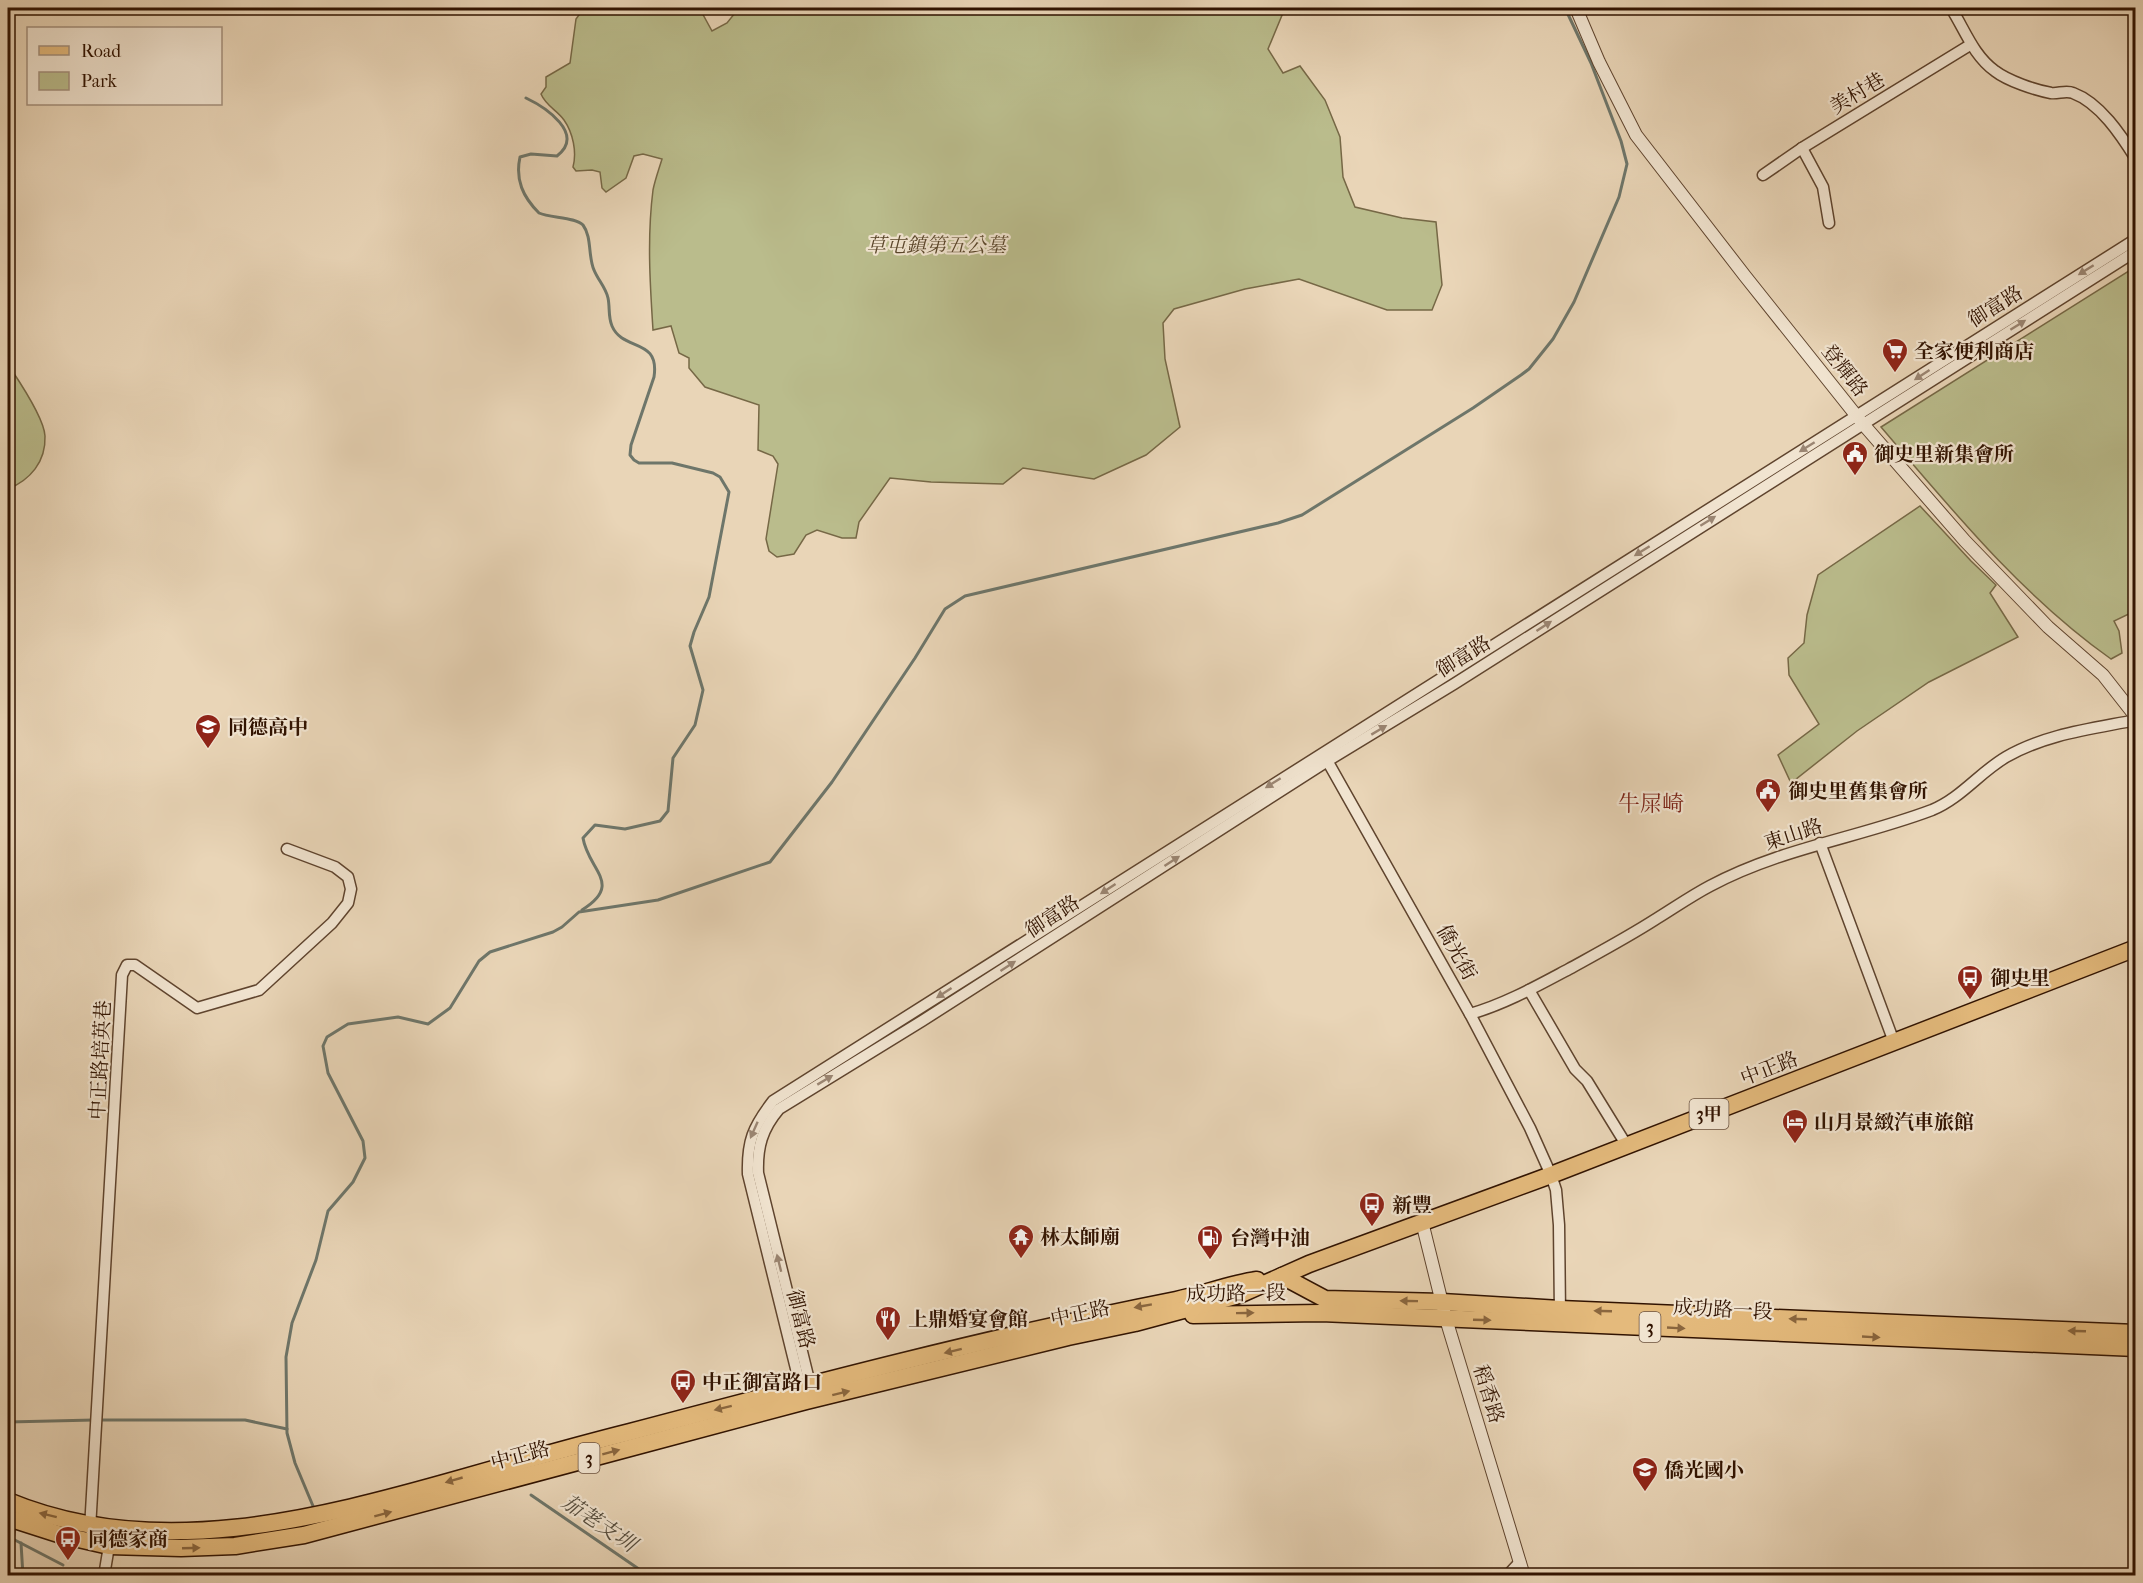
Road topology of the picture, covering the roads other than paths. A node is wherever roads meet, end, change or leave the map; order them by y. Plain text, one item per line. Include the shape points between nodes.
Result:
1 (1576, 8) edge
2 (1951, 8) edge
3 (1970, 45) junction
4 (1802, 148) junction
5 (2136, 159) edge
6 (1763, 175) dead end
7 (1829, 223) dead end
8 (2136, 239) edge
9 (2136, 251) edge
10 (1859, 420) junction
11 (2136, 719) edge
12 (1325, 756) junction
13 (1820, 843) junction
14 (288, 849) dead end
15 (2136, 948) edge
16 (1529, 990) junction
17 (1470, 1014) junction
18 (1894, 1042) junction
19 (1627, 1146) junction
20 (1551, 1175) junction
21 (1422, 1222) junction
22 (1282, 1276) junction
23 (1442, 1302) junction
24 (1165, 1316) junction
25 (1561, 1316) junction
26 (1446, 1319) junction
27 (2136, 1333) edge
28 (2136, 1348) edge
29 (805, 1392) junction
30 (8, 1502) edge
31 (9, 1519) edge
32 (112, 1528) junction
33 (90, 1533) junction
34 (8, 1537) edge
35 (109, 1546) junction
36 (1520, 1562) junction
37 (104, 1575) edge
38 (1507, 1575) edge
39 (1524, 1575) edge

1 - 10 street, 登輝路 via 1636,135
2 - 3 street
3 - 4 street, 美村巷
3 - 5 street via 1994,71 2010,80 2051,93 2071,92 2091,103 2125,140
4 - 6 street, 美村巷
4 - 7 street via 1823,188
8 -> 10 street, 御富路
10 -> 9 street, 御富路
10 - 11 street, 登輝路 via 1965,541 2048,627 2103,675
10 - 12 street, 御富路
11 - 13 street, 東山路 via 2047,738 2006,757 1950,802 1880,828
12 - 17 street, 僑光街
12 - 29 street, 御富路 via 932,1014 779,1109 768,1122 758,1148 758,1173
13 - 16 street, 東山路 via 1711,885
13 - 18 street
14 - 33 street, 中正路培英巷 via 335,867 348,877 351,889 348,903 332,923 259,990 197,1008 135,964 127,965 122,975
15 - 18 main road, 中正路 / 3甲
16 - 17 street, 東山路
16 - 19 street via 1575,1069 1587,1081
17 - 20 street, 僑光街
18 - 19 main road, 中正路 / 3甲
19 - 20 main road, 中正路 / 3甲
20 - 21 main road, 中正路 / 3甲
20 - 25 street, 僑光街 via 1559,1225
21 - 22 main road, 中正路 / 3甲
21 - 23 street, 稻香路
23 -> 22 main road, 成功路一段 / 3 via 1325,1299
22 - 24 main road, 中正路 / 3 via 1239,1295
22 -> 29 main road, 中正路 / 3 via 1116,1311
23 - 25 main road, 成功路一段 / 3
23 - 26 street, 稻香路
24 -> 26 main road, 成功路一段 / 3 via 1321,1313
29 -> 24 main road, 中正路 / 3
26 -> 25 main road, 成功路一段 / 3
27 -> 25 main road, 成功路一段 / 3
25 -> 28 main road, 成功路一段 / 3
26 - 36 street, 稻香路
29 -> 32 main road, 中正路 / 3 via 629,1432 376,1502 301,1518 181,1532
35 -> 29 main road, 中正路 / 3 via 235,1546 304,1535
33 -> 30 main road, 中正路 / 3
31 - 33 main road, 中正路 / 3
31 - 34 street
32 - 33 main road, 中正路 / 3
32 - 35 street
33 - 35 main road, 中正路 / 3
35 - 37 street
36 - 38 street
36 - 39 street, 稻香路

